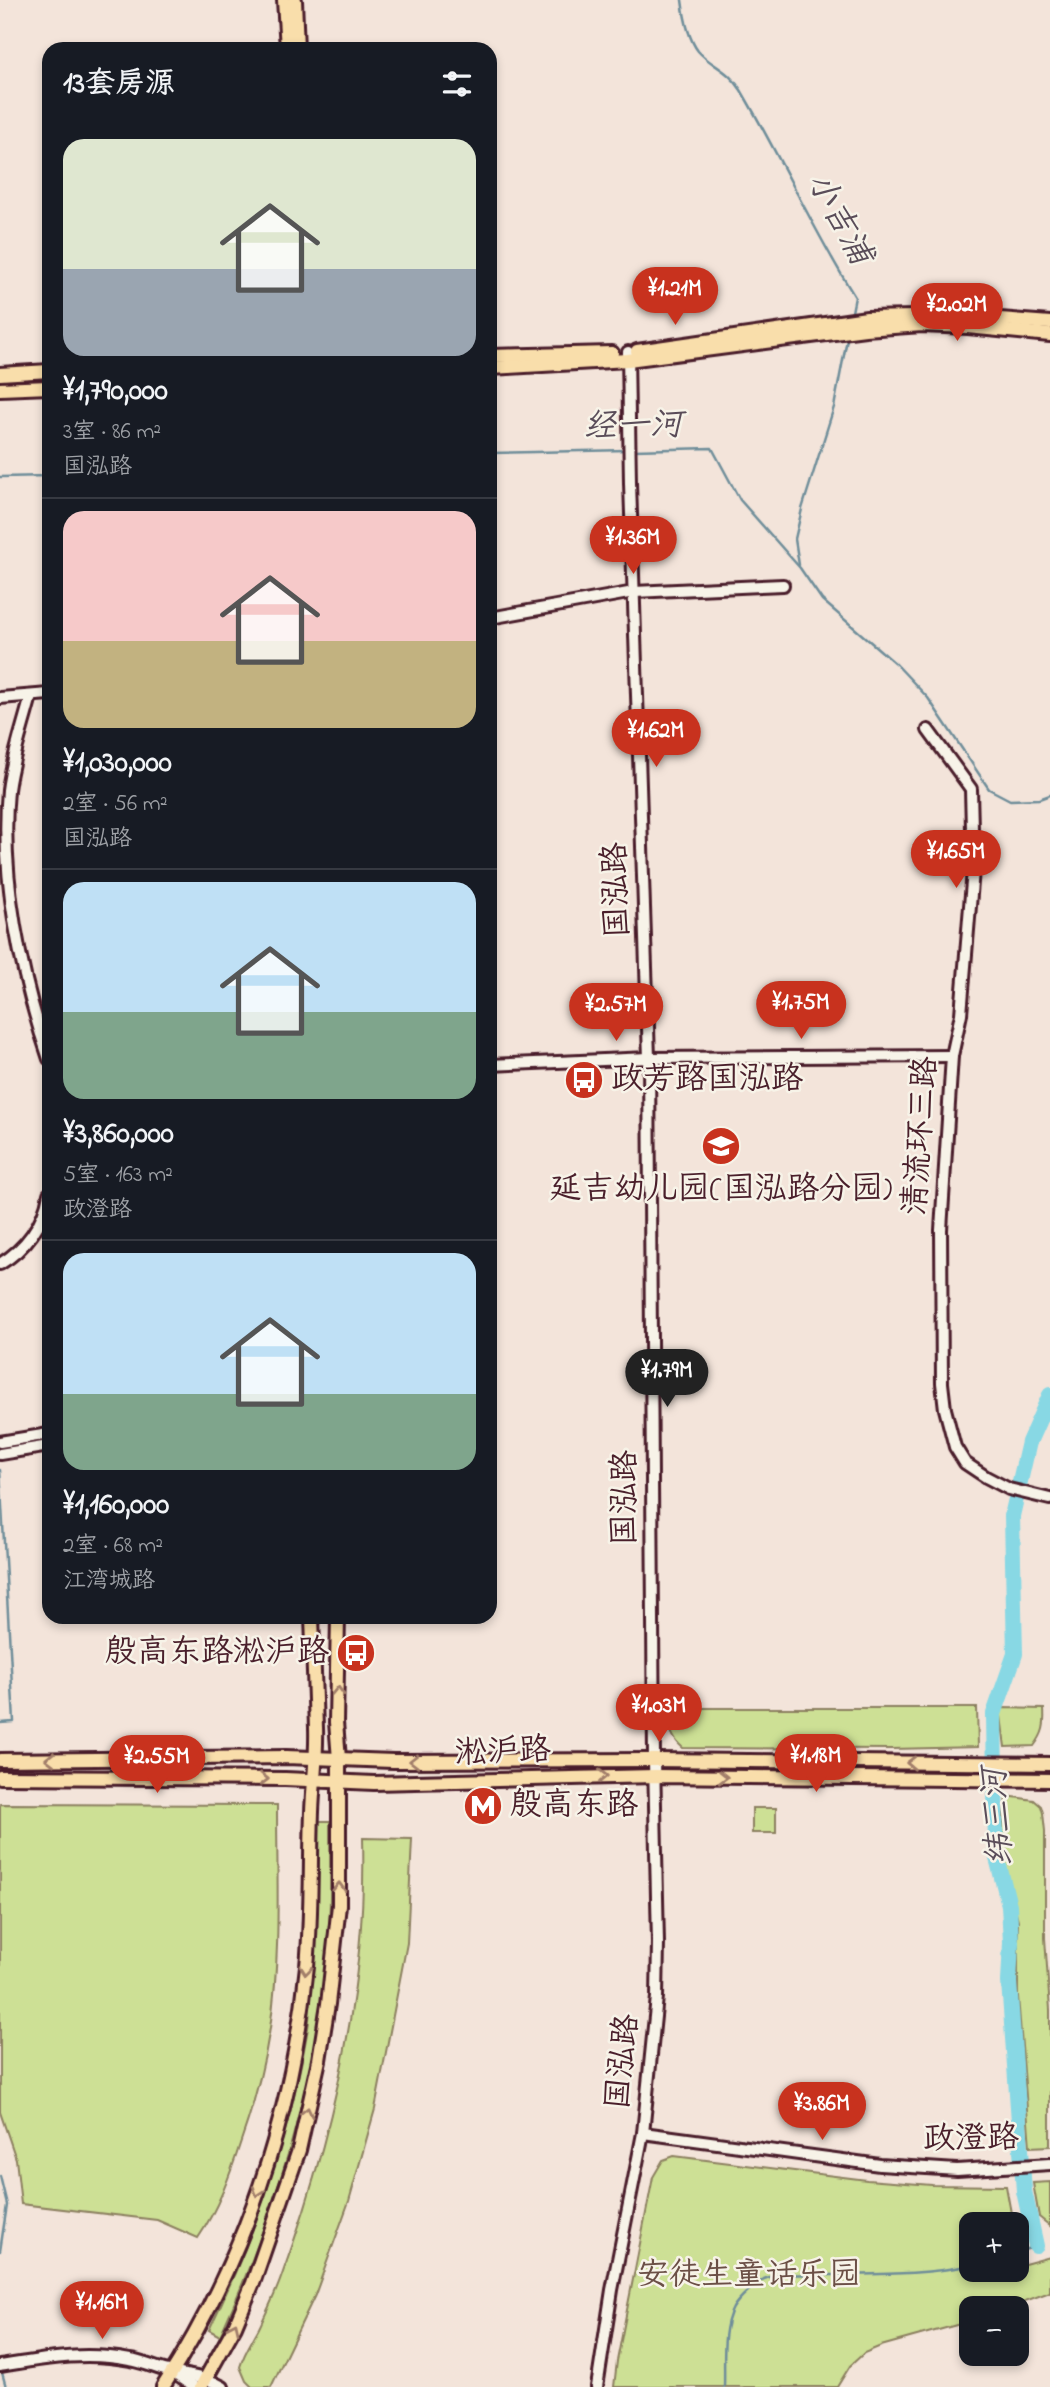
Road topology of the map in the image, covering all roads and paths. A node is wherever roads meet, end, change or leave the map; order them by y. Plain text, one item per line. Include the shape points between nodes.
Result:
1 (284, 0) edge
2 (295, 0) edge
3 (287, 42) edge
4 (297, 42) edge
5 (866, 323) junction
6 (1050, 323) edge
7 (1050, 335) edge
8 (497, 356) edge
9 (628, 356) junction
10 (497, 367) edge
11 (42, 371) edge
12 (0, 374) edge
13 (42, 387) edge
14 (0, 389) edge
15 (783, 585) dead end
16 (634, 592) junction
17 (497, 617) edge
18 (42, 695) edge
19 (31, 696) junction
20 (0, 698) edge
21 (928, 730) dead end
22 (42, 1037) edge
23 (952, 1056) junction
24 (649, 1058) junction
25 (497, 1065) edge
26 (42, 1213) edge
27 (1, 1263) edge
28 (42, 1437) edge
29 (0, 1443) edge
30 (16, 1446) junction
31 (42, 1446) edge
32 (0, 1454) edge
33 (1050, 1499) edge
34 (312, 1624) edge
35 (338, 1624) edge
36 (314, 1759) junction
37 (339, 1759) junction
38 (0, 1760) edge
39 (654, 1760) junction
40 (1050, 1764) edge
41 (654, 1776) junction
42 (0, 1777) edge
43 (315, 1780) junction
44 (1050, 1780) edge
45 (339, 1782) junction
46 (643, 2133) junction
47 (1050, 2164) edge
48 (0, 2366) edge
49 (173, 2372) junction
50 (204, 2382) edge
51 (163, 2387) edge
52 (194, 2387) edge
53 (223, 2387) edge
54 (597, 2387) edge

1 - 3 main road
2 - 4 main road
5 - 6 main road via 962,316
5 - 7 main road
5 - 9 main road
8 - 9 main road
9 - 10 main road
9 - 16 street, 国泓路
11 - 12 main road
13 - 14 main road
15 - 16 street
16 - 17 street
16 - 24 street, 国泓路
18 - 19 street
19 - 20 street
19 - 22 street via 8,790 6,877
21 - 23 street, 清流环三路 via 971,789 974,870 961,1014
23 - 24 street
23 - 33 street, 清流环三路 via 941,1230 948,1427 965,1463 1009,1489
24 - 25 street
24 - 39 street, 国泓路
26 - 27 street via 18,1253
28 - 30 street
29 - 30 street
30 - 31 street
30 - 32 street
34 - 36 main road
37 -> 35 main road
36 - 37 main road, 淞沪路
36 -> 38 main road, 淞沪路
36 - 43 main road
39 -> 37 main road, 淞沪路
37 - 45 main road
40 -> 39 main road, 淞沪路
39 - 41 street, 国泓路
41 -> 44 main road, 淞沪路
45 -> 41 main road, 淞沪路
41 - 46 street, 国泓路 via 657,1997
42 -> 43 main road, 淞沪路
43 - 45 main road, 淞沪路
43 -> 49 main road via 307,1964 294,2063 270,2156 236,2252
50 -> 45 main road via 253,2283 299,2150 319,2060 339,1905
46 - 47 street, 政澄路 via 940,2170
46 - 54 street, 国泓路
48 - 49 street via 67,2355 131,2360
49 - 50 street
49 - 51 main road
49 - 52 street
50 - 53 street

